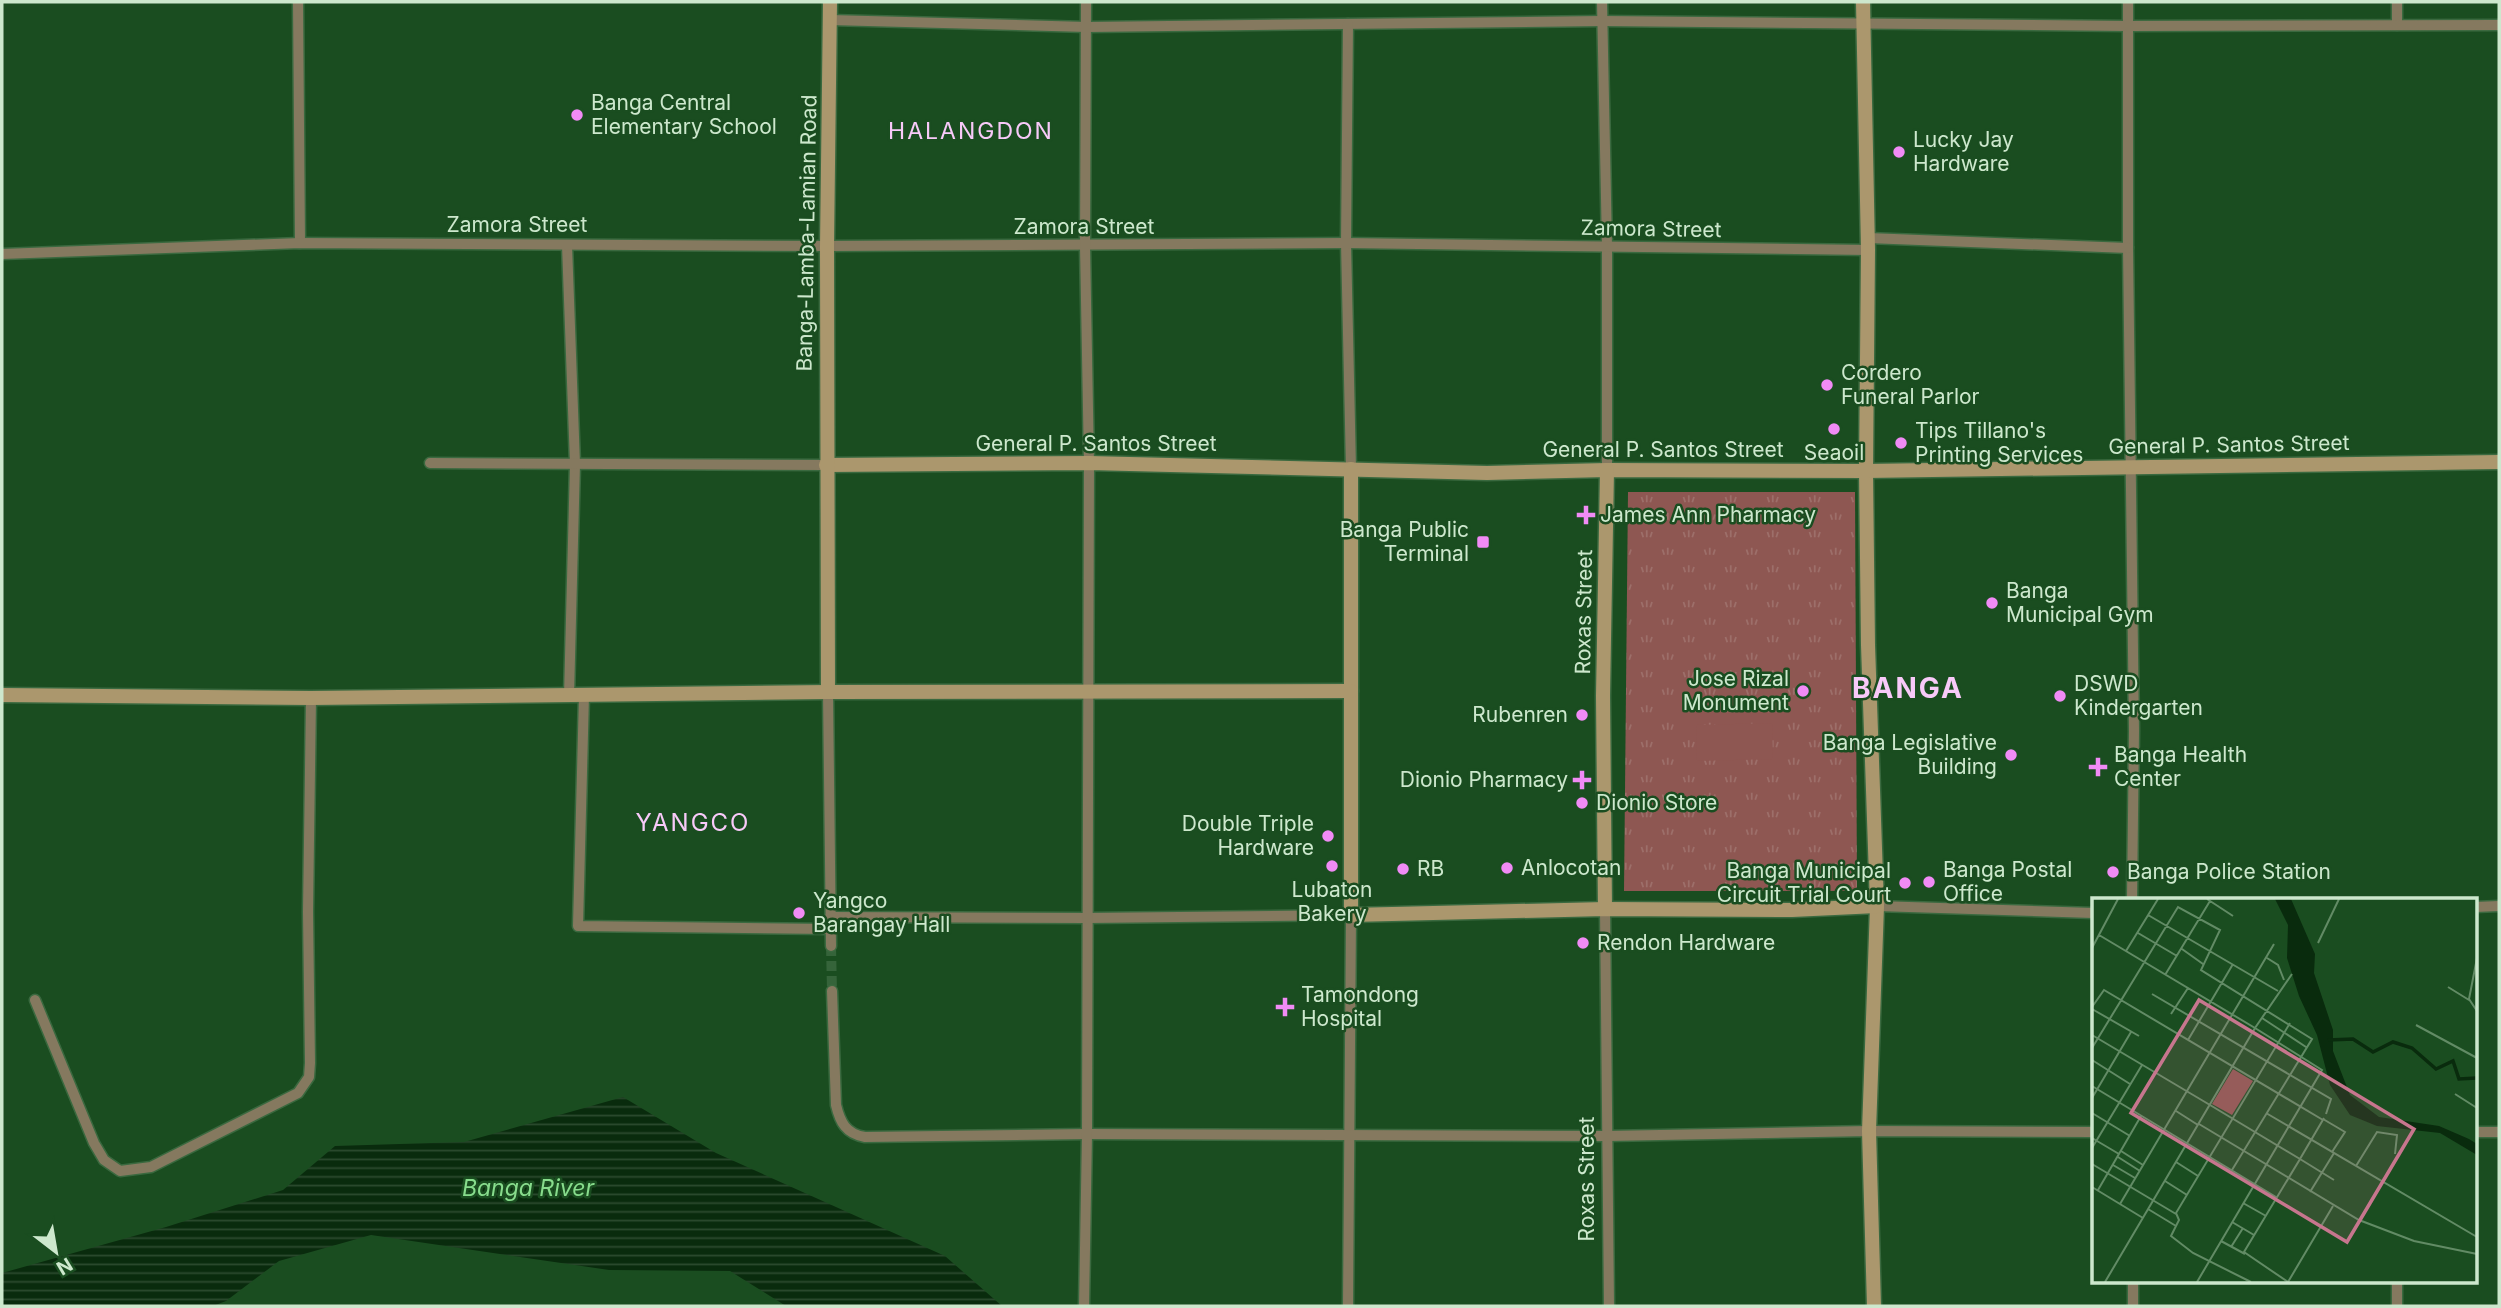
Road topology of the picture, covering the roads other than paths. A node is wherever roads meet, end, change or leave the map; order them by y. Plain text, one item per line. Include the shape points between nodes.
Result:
1 (298, 2) edge
2 (830, 2) edge
3 (1086, 2) edge
4 (1602, 2) edge
5 (1863, 2) edge
6 (2128, 2) edge
7 (2397, 2) edge
8 (830, 20) junction
9 (1602, 21) junction
10 (1348, 24) junction
11 (2499, 24) edge
12 (1863, 25) junction
13 (2397, 25) junction
14 (2128, 26) junction
15 (1087, 27) junction
16 (300, 243) junction
17 (1346, 243) junction
18 (1868, 244) junction
19 (567, 245) junction
20 (827, 246) junction
21 (1086, 246) junction
22 (1607, 247) junction
23 (2128, 248) junction
24 (2, 254) edge
25 (430, 463) dead end
26 (1089, 463) junction
27 (2499, 463) edge
28 (575, 464) junction
29 (826, 465) junction
30 (2131, 467) junction
31 (1352, 469) junction
32 (1607, 470) junction
33 (1866, 471) junction
34 (1351, 691) junction
35 (828, 692) junction
36 (1087, 692) junction
37 (2, 695) edge
38 (577, 695) junction
39 (311, 698) junction
40 (2132, 898) edge
41 (1877, 906) junction
42 (2499, 906) edge
43 (2476, 907) edge
44 (1605, 909) junction
45 (2092, 913) edge
46 (1351, 915) junction
47 (830, 917) junction
48 (1087, 918) junction
49 (831, 929) junction
50 (831, 946) tunnel mouth
51 (832, 991) tunnel mouth
52 (35, 1000) dead end
53 (1869, 1131) junction
54 (2092, 1132) edge
55 (2476, 1132) edge
56 (2499, 1132) edge
57 (1087, 1134) junction
58 (1348, 1136) junction
59 (1607, 1136) junction
60 (2133, 1284) edge
61 (2396, 1284) edge
62 (1084, 1306) edge
63 (1348, 1306) edge
64 (1609, 1306) edge
65 (1874, 1306) edge
66 (2133, 1306) edge
67 (2397, 1306) edge

1 - 16 street
2 - 8 street, Banga-Lamba-Lamian Road
3 - 15 street
4 - 9 street, Roxas Street
5 - 12 street
6 - 14 street
7 - 13 street
8 - 15 street
8 - 20 street, Banga-Lamba-Lamian Road
9 - 10 street
9 - 12 street
9 - 22 street, Roxas Street
10 - 15 street
10 - 17 street
11 - 13 street
12 - 14 street
12 - 18 street
13 - 14 street
14 - 23 street
15 - 21 street
16 - 19 street, Zamora Street
16 - 24 street, Zamora Street
17 - 21 street, Zamora Street
17 - 22 street, Zamora Street
17 - 31 street
18 - 22 street, Zamora Street
18 - 23 street, Zamora Street
18 - 33 street
19 - 20 street, Zamora Street
19 - 28 street
20 - 21 street, Zamora Street
20 - 29 street, Banga-Lamba-Lamian Road
21 - 26 street
22 - 32 street, Roxas Street
23 - 30 street
25 - 28 street
26 - 29 street, General P. Santos Street
26 - 31 street, General P. Santos Street
26 - 36 street
27 - 30 street, General P. Santos Street
28 - 29 street
28 - 38 street
29 - 35 street, Banga-Lamba-Lamian Road
30 - 33 street, General P. Santos Street
30 - 40 street
31 - 32 street, General P. Santos Street
31 - 34 street
32 - 33 street, General P. Santos Street
32 - 44 street, Roxas Street
33 - 41 street
34 - 36 street
34 - 46 street
35 - 36 street
35 - 38 street
35 - 47 street
36 - 48 street
37 - 39 street
38 - 39 street
38 - 49 street via 578,926
39 - 52 street via 310,1063 309,1077 298,1093 151,1167 121,1171 104,1160 93,1143
41 - 44 street via 1792,911
41 - 45 street
41 - 53 street
42 - 43 street
44 - 46 street
44 - 59 street, Roxas Street
46 - 48 street
46 - 58 street
47 - 48 street
47 - 49 street
48 - 57 street
49 - 50 street
51 - 57 street via 836,1104 842,1125 856,1136
53 - 54 street
53 - 59 street
53 - 65 street
55 - 56 street
57 - 58 street
57 - 62 street
58 - 59 street
58 - 63 street
59 - 64 street, Roxas Street
60 - 66 street
61 - 67 street

